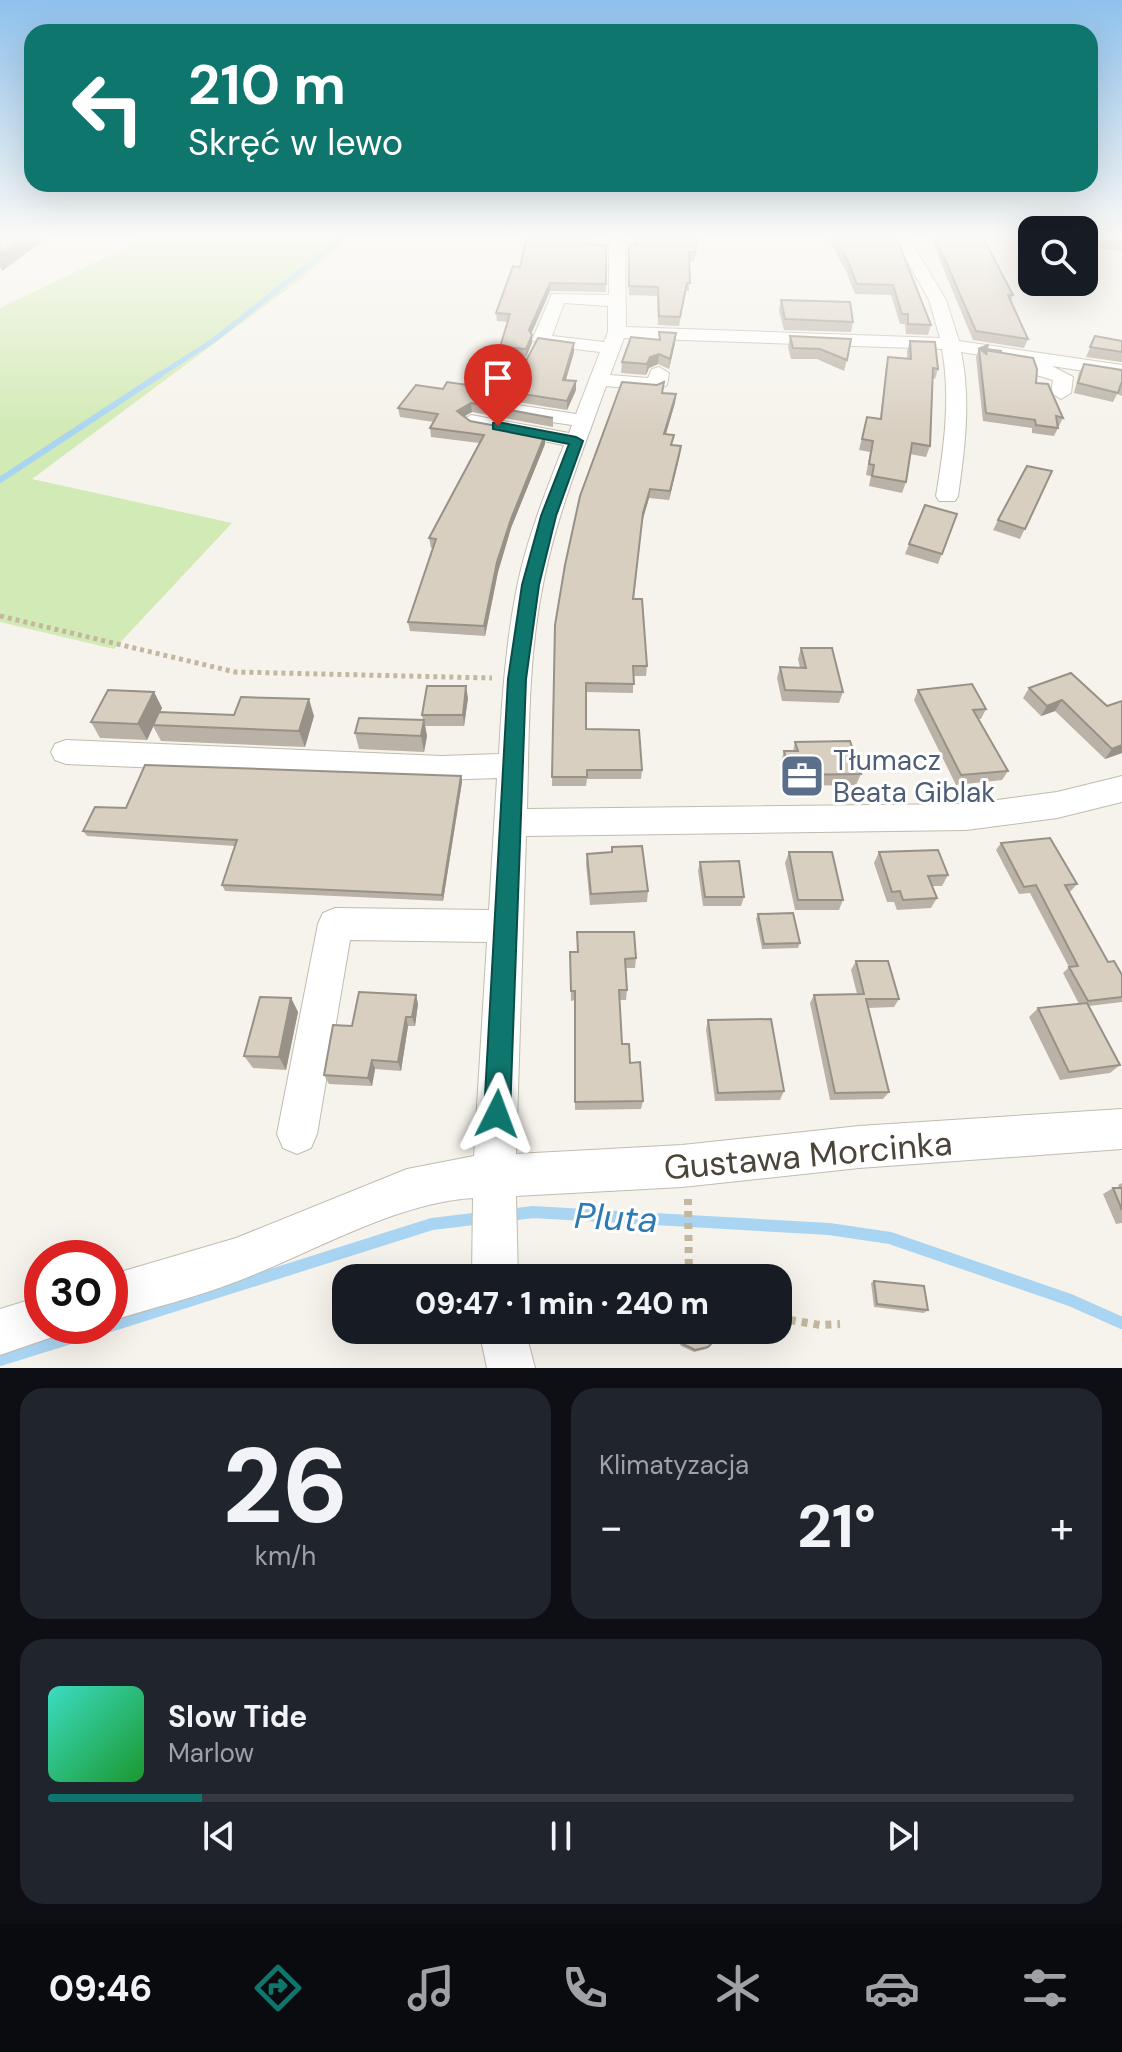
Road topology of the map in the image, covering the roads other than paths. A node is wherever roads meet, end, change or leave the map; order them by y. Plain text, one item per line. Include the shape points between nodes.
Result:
1 (556, 303) edge
2 (619, 303) edge
3 (939, 303) edge
4 (614, 340) junction
5 (953, 345) junction
6 (1041, 357) junction
7 (1122, 371) edge
8 (659, 373) dead end
9 (600, 380) junction
10 (1061, 393) dead end
11 (511, 410) edge
12 (471, 421) edge
13 (580, 431) junction
14 (947, 496) dead end
15 (66, 752) dead end
16 (512, 765) junction
17 (1122, 789) edge
18 (509, 823) junction
19 (506, 926) junction
20 (1122, 1129) edge
21 (297, 1134) dead end
22 (494, 1186) junction
23 (494, 1259) edge
24 (128, 1292) edge
25 (24, 1325) edge
26 (0, 1332) edge
27 (505, 1344) edge
28 (511, 1368) edge

1 - 4 street via 541,340
2 - 4 street
3 - 5 street
4 - 5 street
4 - 9 street
6 -> 5 street
5 - 14 street via 957,424
6 - 7 street
6 - 10 street via 1043,371 1063,377
8 - 9 street via 657,385
9 - 13 street
11 - 13 street
12 - 13 street
13 - 16 street via 548,516 530,585
15 - 16 street via 442,768
16 - 18 street
17 - 18 street via 1057,805 966,817
18 - 19 street
19 - 21 street via 335,924
19 - 22 street
20 - 22 street, Gustawa Morcinka via 859,1147
22 - 23 street
22 - 24 street, Gustawa Morcinka via 458,1178 407,1190 250,1255
25 - 26 street
27 - 28 street

